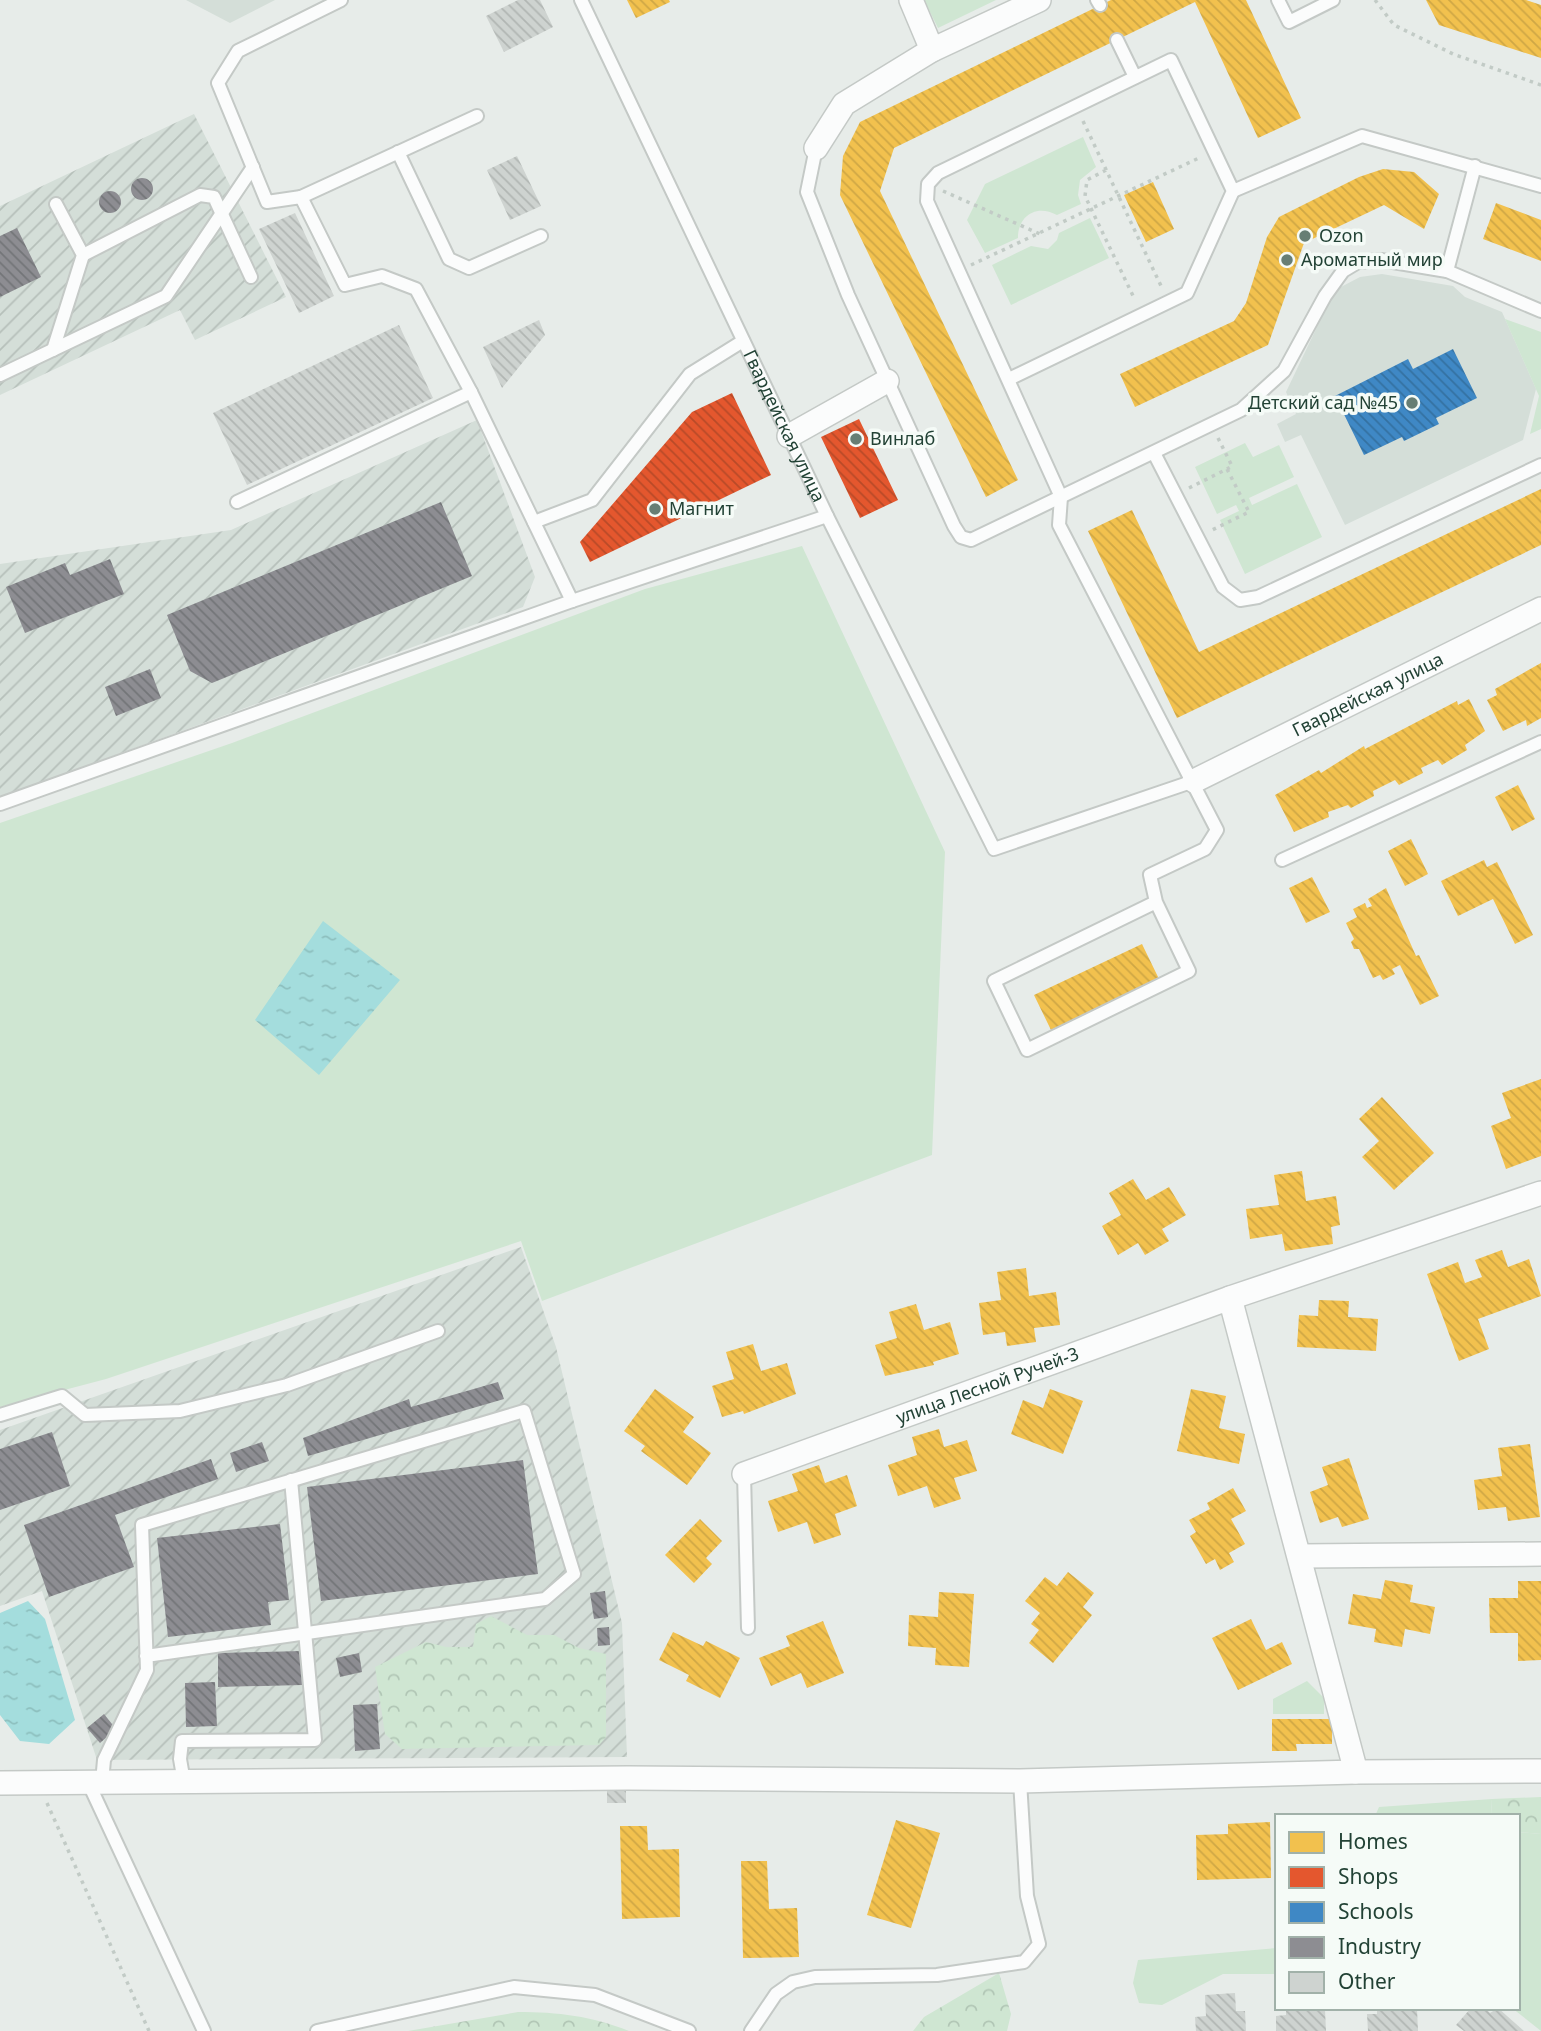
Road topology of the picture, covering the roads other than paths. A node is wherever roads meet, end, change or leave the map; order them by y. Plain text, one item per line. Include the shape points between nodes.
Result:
1 (341, 0) edge
2 (581, 0) edge
3 (911, 0) edge
4 (1039, 0) edge
5 (1278, 0) edge
6 (1333, 0) edge
7 (1117, 40) dead end
8 (932, 50) junction
9 (1135, 78) junction
10 (477, 116) dead end
11 (816, 148) joint
12 (398, 152) junction
13 (1475, 166) junction
14 (253, 167) junction
15 (1541, 186) edge
16 (1233, 191) junction
17 (301, 197) junction
18 (56, 204) dead end
19 (221, 214) junction
20 (541, 236) dead end
21 (83, 255) junction
22 (1447, 271) junction
23 (251, 276) dead end
24 (1541, 311) edge
25 (743, 341) junction
26 (52, 350) junction
27 (0, 375) edge
28 (1009, 379) junction
29 (887, 381) junction
30 (471, 392) junction
31 (789, 436) junction
32 (1154, 453) junction
33 (1541, 465) edge
34 (1061, 497) junction
35 (237, 502) dead end
36 (827, 516) junction
37 (534, 522) junction
38 (572, 601) junction
39 (1541, 609) edge
40 (1541, 742) edge
41 (1194, 781) junction
42 (0, 804) edge
43 (1282, 860) dead end
44 (1156, 902) junction
45 (1541, 1193) edge
46 (1230, 1298) junction
47 (438, 1331) dead end
48 (0, 1415) edge
49 (744, 1474) joint
50 (291, 1480) junction
51 (1541, 1554) edge
52 (1300, 1556) junction
53 (748, 1628) dead end
54 (305, 1633) junction
55 (146, 1656) junction
56 (1541, 1771) edge
57 (1356, 1772) junction
58 (1020, 1781) junction
59 (95, 1782) junction
60 (184, 1782) junction
61 (0, 1783) edge
62 (204, 2031) edge
63 (317, 2031) edge
64 (689, 2031) edge
65 (751, 2031) edge

1 - 14 lane via 238,51 218,83
2 - 25 lane, Гвардейская улица
3 - 8 street
4 - 8 street
5 - 6 lane via 1289,22
7 - 9 lane
8 - 11 street via 844,104
9 - 16 lane via 1171,60
9 - 28 lane via 938,173 928,184 927,201
10 - 12 lane
11 - 29 lane via 807,192
12 - 17 lane
12 - 20 lane via 449,259 469,268
13 - 15 lane
13 - 16 lane via 1362,136
13 - 22 lane
14 - 17 lane via 267,202
14 - 19 lane
16 - 28 lane via 1187,293
17 - 30 lane via 345,285 382,276 416,289
18 - 21 lane
19 - 21 lane via 214,197 200,195
19 - 23 lane
19 - 26 lane via 166,296
21 - 26 lane
22 - 24 lane
22 - 32 lane via 1381,260 1358,262 1342,271 1284,371 1241,410
25 - 31 lane, Гвардейская улица
25 - 37 lane via 690,374 592,500
26 - 27 lane
28 - 34 lane
29 - 31 street
29 - 34 lane via 961,537 971,540
30 - 35 lane
30 - 37 lane
31 - 36 lane, Гвардейская улица
32 - 33 lane via 1223,587 1240,600 1258,597
32 - 34 lane
34 - 41 lane via 1059,525
36 - 38 lane
36 - 41 lane, Гвардейская улица via 995,849
37 - 38 lane
38 - 42 lane
39 - 41 street, Гвардейская улица
40 - 43 lane
41 - 44 lane via 1217,830 1205,849 1150,875
44 - 44 lane via 994,981 1027,1050 1189,971
45 - 46 street, улица Лесной Ручей-3
46 - 49 street, улица Лесной Ручей-3
46 - 52 street
47 - 48 lane via 287,1385 180,1411 85,1415 62,1396
49 - 53 lane
50 - 54 lane
50 - 54 lane via 524,1411 574,1574 545,1599
50 - 55 lane via 142,1525
51 - 52 street
52 - 57 street
54 - 55 lane
54 - 60 lane via 315,1740 183,1741
55 - 59 lane via 147,1670
56 - 57 street
57 - 58 street
58 - 60 street
58 - 65 lane via 1027,1896 1039,1944 1024,1962 937,1975 793,1982 776,1994
59 - 60 street
59 - 61 street
59 - 62 lane
63 - 64 lane via 514,1987 595,1995

